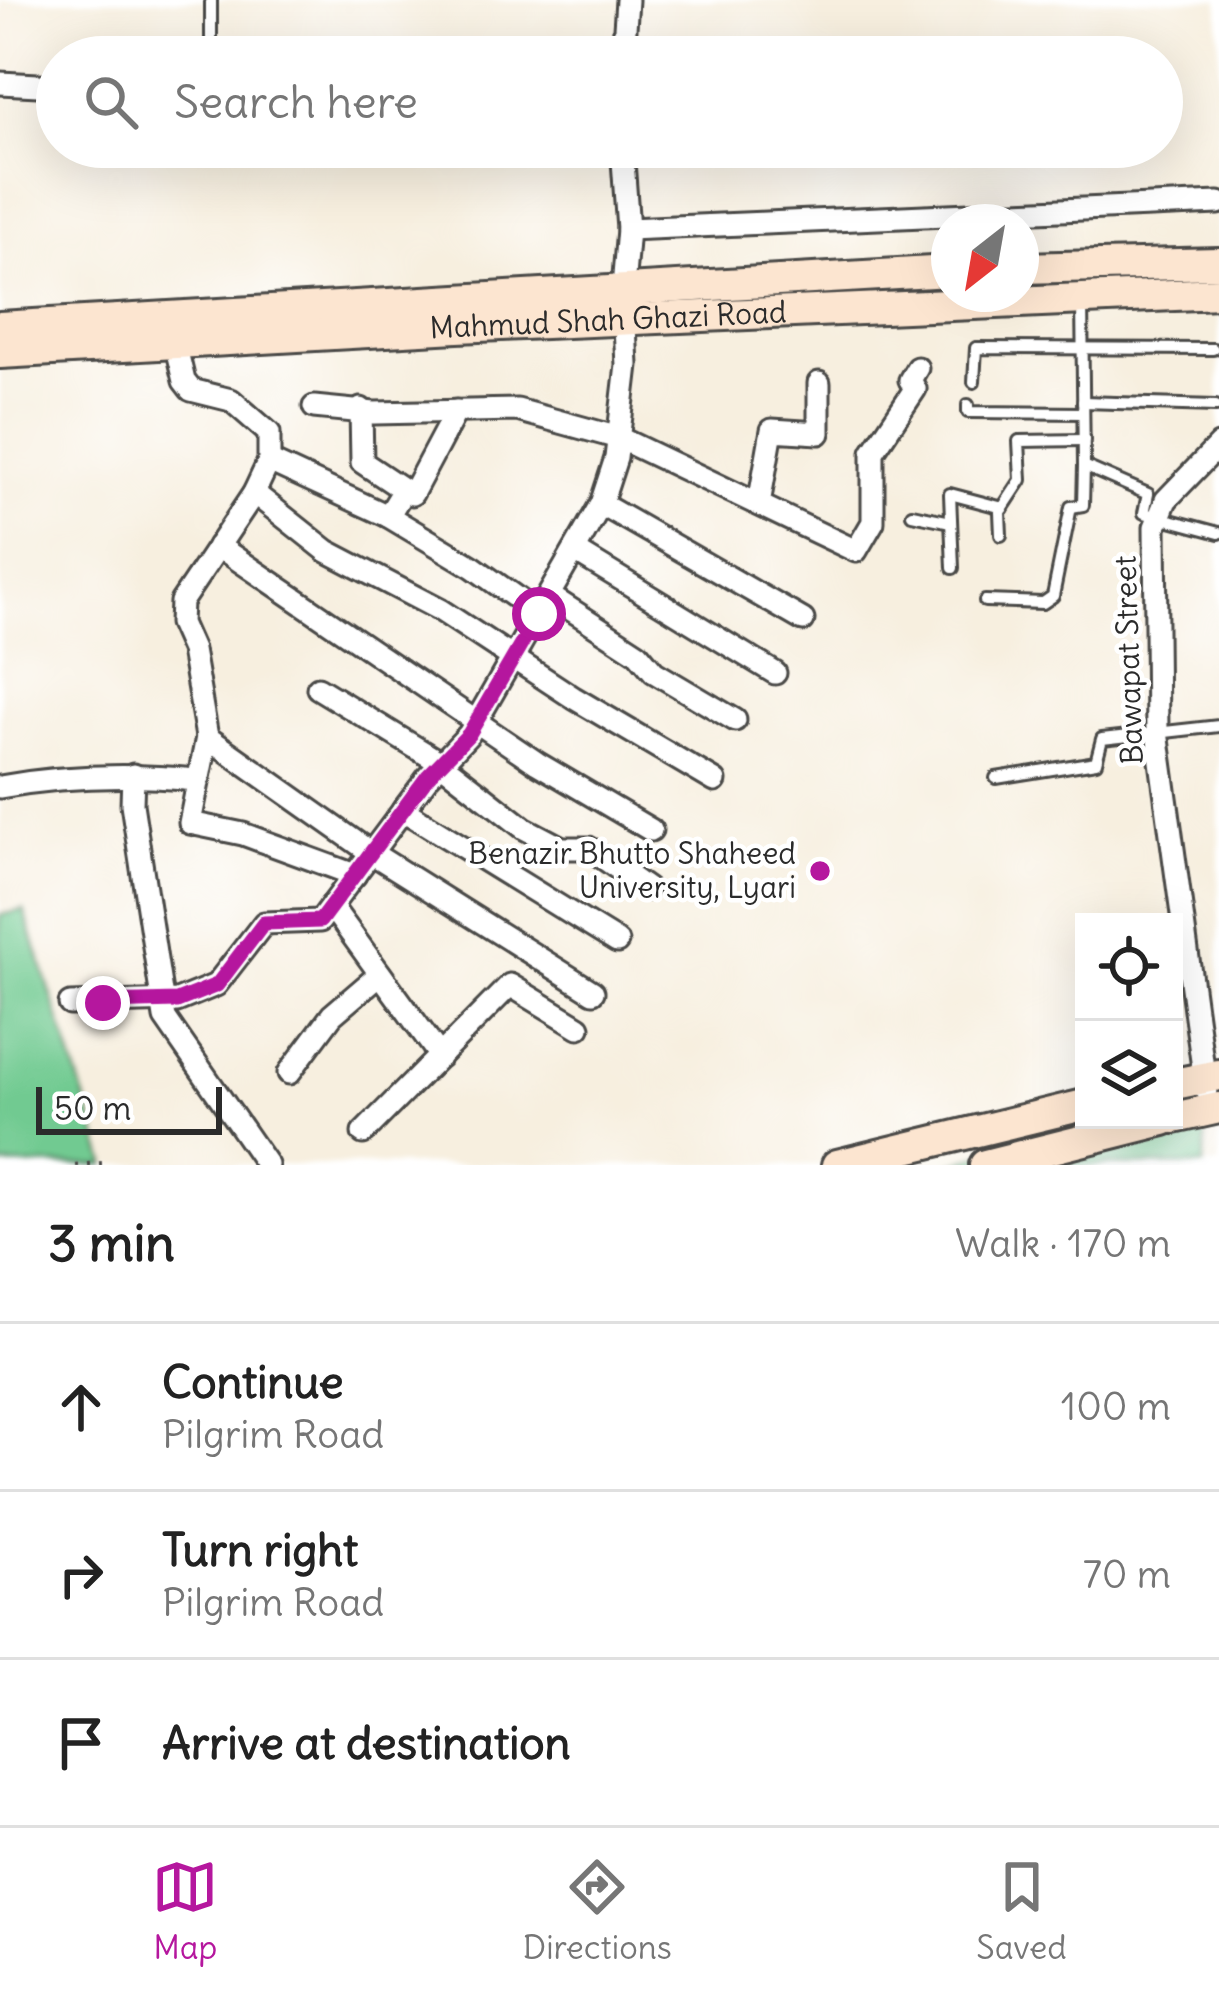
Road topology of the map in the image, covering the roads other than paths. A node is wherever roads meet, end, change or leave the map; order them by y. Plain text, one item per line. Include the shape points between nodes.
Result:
1 (212, 0) edge
2 (627, 0) edge
3 (211, 36) edge
4 (624, 36) edge
5 (0, 83) edge
6 (36, 85) edge
7 (624, 168) edge
8 (1219, 203) edge
9 (628, 230) junction
10 (1219, 263) edge
11 (1039, 268) edge
12 (931, 273) edge
13 (1219, 293) edge
14 (1082, 299) junction
15 (623, 304) junction
16 (0, 327) edge
17 (175, 343) junction
18 (1082, 348) junction
19 (1214, 349) dead end
20 (0, 353) edge
21 (917, 368) dead end
22 (974, 382) dead end
23 (819, 383) dead end
24 (968, 405) dead end
25 (1216, 406) edge
26 (314, 407) dead end
27 (1083, 407) junction
28 (361, 410) junction
29 (456, 411) junction
30 (619, 438) junction
31 (1084, 440) junction
32 (1219, 445) edge
33 (269, 460) junction
34 (1084, 466) junction
35 (404, 490) junction
36 (254, 494) junction
37 (759, 504) junction
38 (601, 505) junction
39 (1003, 508) junction
40 (912, 514) dead end
41 (388, 516) junction
42 (1159, 517) junction
43 (951, 522) junction
44 (1219, 533) edge
45 (1001, 535) dead end
46 (218, 546) junction
47 (575, 551) junction
48 (953, 568) dead end
49 (985, 602) dead end
50 (544, 605) junction
51 (803, 620) dead end
52 (514, 656) junction
53 (775, 673) dead end
54 (318, 688) dead end
55 (734, 720) dead end
56 (476, 722) junction
57 (1219, 726) edge
58 (1157, 732) junction
59 (207, 737) junction
60 (441, 763) junction
61 (133, 775) junction
62 (995, 778) dead end
63 (197, 780) junction
64 (715, 781) dead end
65 (0, 787) edge
66 (403, 810) junction
67 (651, 830) dead end
68 (370, 852) junction
69 (355, 874) junction
70 (647, 889) dead end
71 (331, 906) junction
72 (617, 942) dead end
73 (380, 974) junction
74 (593, 992) dead end
75 (160, 1003) junction
76 (70, 1004) dead end
77 (579, 1027) dead end
78 (440, 1056) junction
79 (289, 1072) dead end
80 (1199, 1079) edge
81 (1075, 1107) edge
82 (1214, 1109) edge
83 (1183, 1116) edge
84 (1128, 1129) edge
85 (363, 1133) dead end
86 (267, 1165) edge
87 (837, 1165) edge
88 (985, 1165) edge

1 - 3 lane
2 - 4 street
5 - 6 street
7 - 9 street
8 - 9 street
9 - 15 street
10 - 11 street
12 - 15 street, Mahmud Shah Ghazi Road
13 - 14 street, Mahmud Shah Ghazi Road
14 - 15 street, Mahmud Shah Ghazi Road
14 - 18 lane
15 - 16 street, Mahmud Shah Ghazi Road
15 - 17 street, Mahmud Shah Ghazi Road
15 - 30 street
17 - 20 street, Mahmud Shah Ghazi Road
17 - 33 street via 191,390 231,400 269,433
18 - 19 lane
18 - 22 lane via 976,348
18 - 27 lane
21 - 37 street via 915,388 873,452 873,522 856,551
23 - 37 street via 818,433 772,430
24 - 27 lane via 968,412
25 - 27 lane
26 - 28 street
27 - 31 lane
28 - 29 street
28 - 35 street via 362,463
29 - 30 street via 517,410
29 - 35 street via 412,494
30 - 37 street
30 - 38 street
31 - 34 lane
31 - 39 lane via 1019,441 1021,480
32 - 42 street, Bawapat Street
33 - 36 street
33 - 41 street
34 - 42 lane via 1148,494 1144,513
34 - 49 lane via 1083,506 1071,507 1053,596 1043,603
35 - 41 street
36 - 46 street
36 - 52 street via 327,551
38 - 47 street
38 - 51 street
39 - 43 lane via 950,494
39 - 45 lane
40 - 43 lane
41 - 50 street
42 - 44 lane
42 - 58 street, Bawapat Street
43 - 48 lane
46 - 56 street
46 - 59 street via 181,602
47 - 50 street
47 - 53 street
50 - 52 street
50 - 55 street via 638,653 654,672
52 - 56 street
52 - 64 street
54 - 60 street
56 - 60 street
56 - 67 street
57 - 58 lane
58 - 62 lane via 1102,739 1096,762
58 - 80 street, Bawapat Street
59 - 63 street
59 - 68 street
60 - 66 street
60 - 70 street via 524,829 562,848 590,848
61 - 63 street
61 - 65 street
61 - 75 street
63 - 69 street via 190,824
66 - 68 street
66 - 72 street
68 - 69 street
68 - 74 street
69 - 71 street
71 - 73 street
71 - 75 street via 320,921 264,923 217,985
73 - 78 street
73 - 79 street via 332,1015
75 - 76 street
75 - 86 street
77 - 78 street via 510,985
78 - 85 street
80 - 82 street, Bawapat Street
81 - 87 street
82 - 83 street
84 - 88 street

